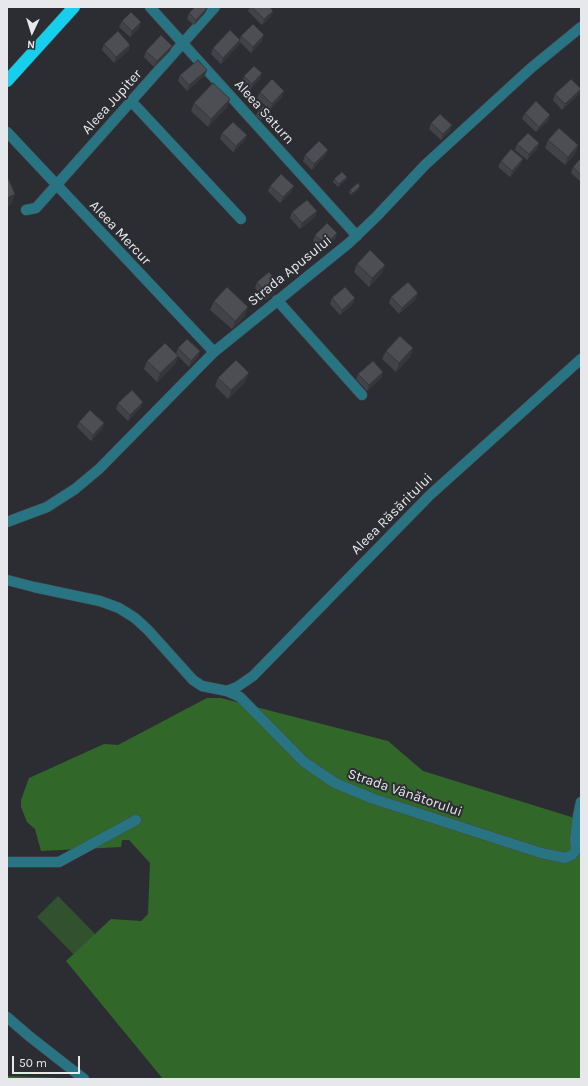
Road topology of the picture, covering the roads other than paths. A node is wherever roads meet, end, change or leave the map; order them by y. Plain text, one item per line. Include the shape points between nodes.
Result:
1 (74, 7) edge
2 (150, 7) edge
3 (215, 7) edge
4 (581, 27) edge
5 (183, 43) junction
6 (7, 81) edge
7 (132, 101) junction
8 (7, 132) edge
9 (56, 185) junction
10 (26, 210) dead end
11 (241, 219) dead end
12 (357, 236) junction
13 (277, 300) junction
14 (214, 352) junction
15 (581, 359) edge
16 (362, 395) dead end
17 (7, 522) edge
18 (7, 580) edge
19 (227, 691) junction
20 (581, 802) edge
21 (136, 820) dead end
22 (7, 862) edge
23 (7, 1017) edge
24 (84, 1079) edge

1 - 6 highway
2 - 5 street, Aleea Saturn
3 - 5 street, Aleea Jupiter
4 - 12 street, Strada Apusului via 531,68 425,165
5 - 7 street, Aleea Jupiter
5 - 12 street, Aleea Saturn
7 - 9 street, Aleea Jupiter
7 - 11 street
8 - 9 street, Aleea Mercur
9 - 10 street, Aleea Jupiter via 36,208
9 - 14 street, Aleea Mercur
12 - 13 street, Strada Apusului
13 - 14 street, Strada Apusului
13 - 16 street
14 - 17 street, Strada Apusului via 99,469 75,489 46,507
15 - 19 street, Aleea Răsăritului via 430,495 253,676 238,687
18 - 19 street, Strada Vânătorului via 100,601 119,608 148,630 193,680 202,686
19 - 20 street, Strada Vânătorului via 240,697 304,762 335,783 374,800 542,853 565,858 576,850 575,839
21 - 22 street via 59,862
23 - 24 street

